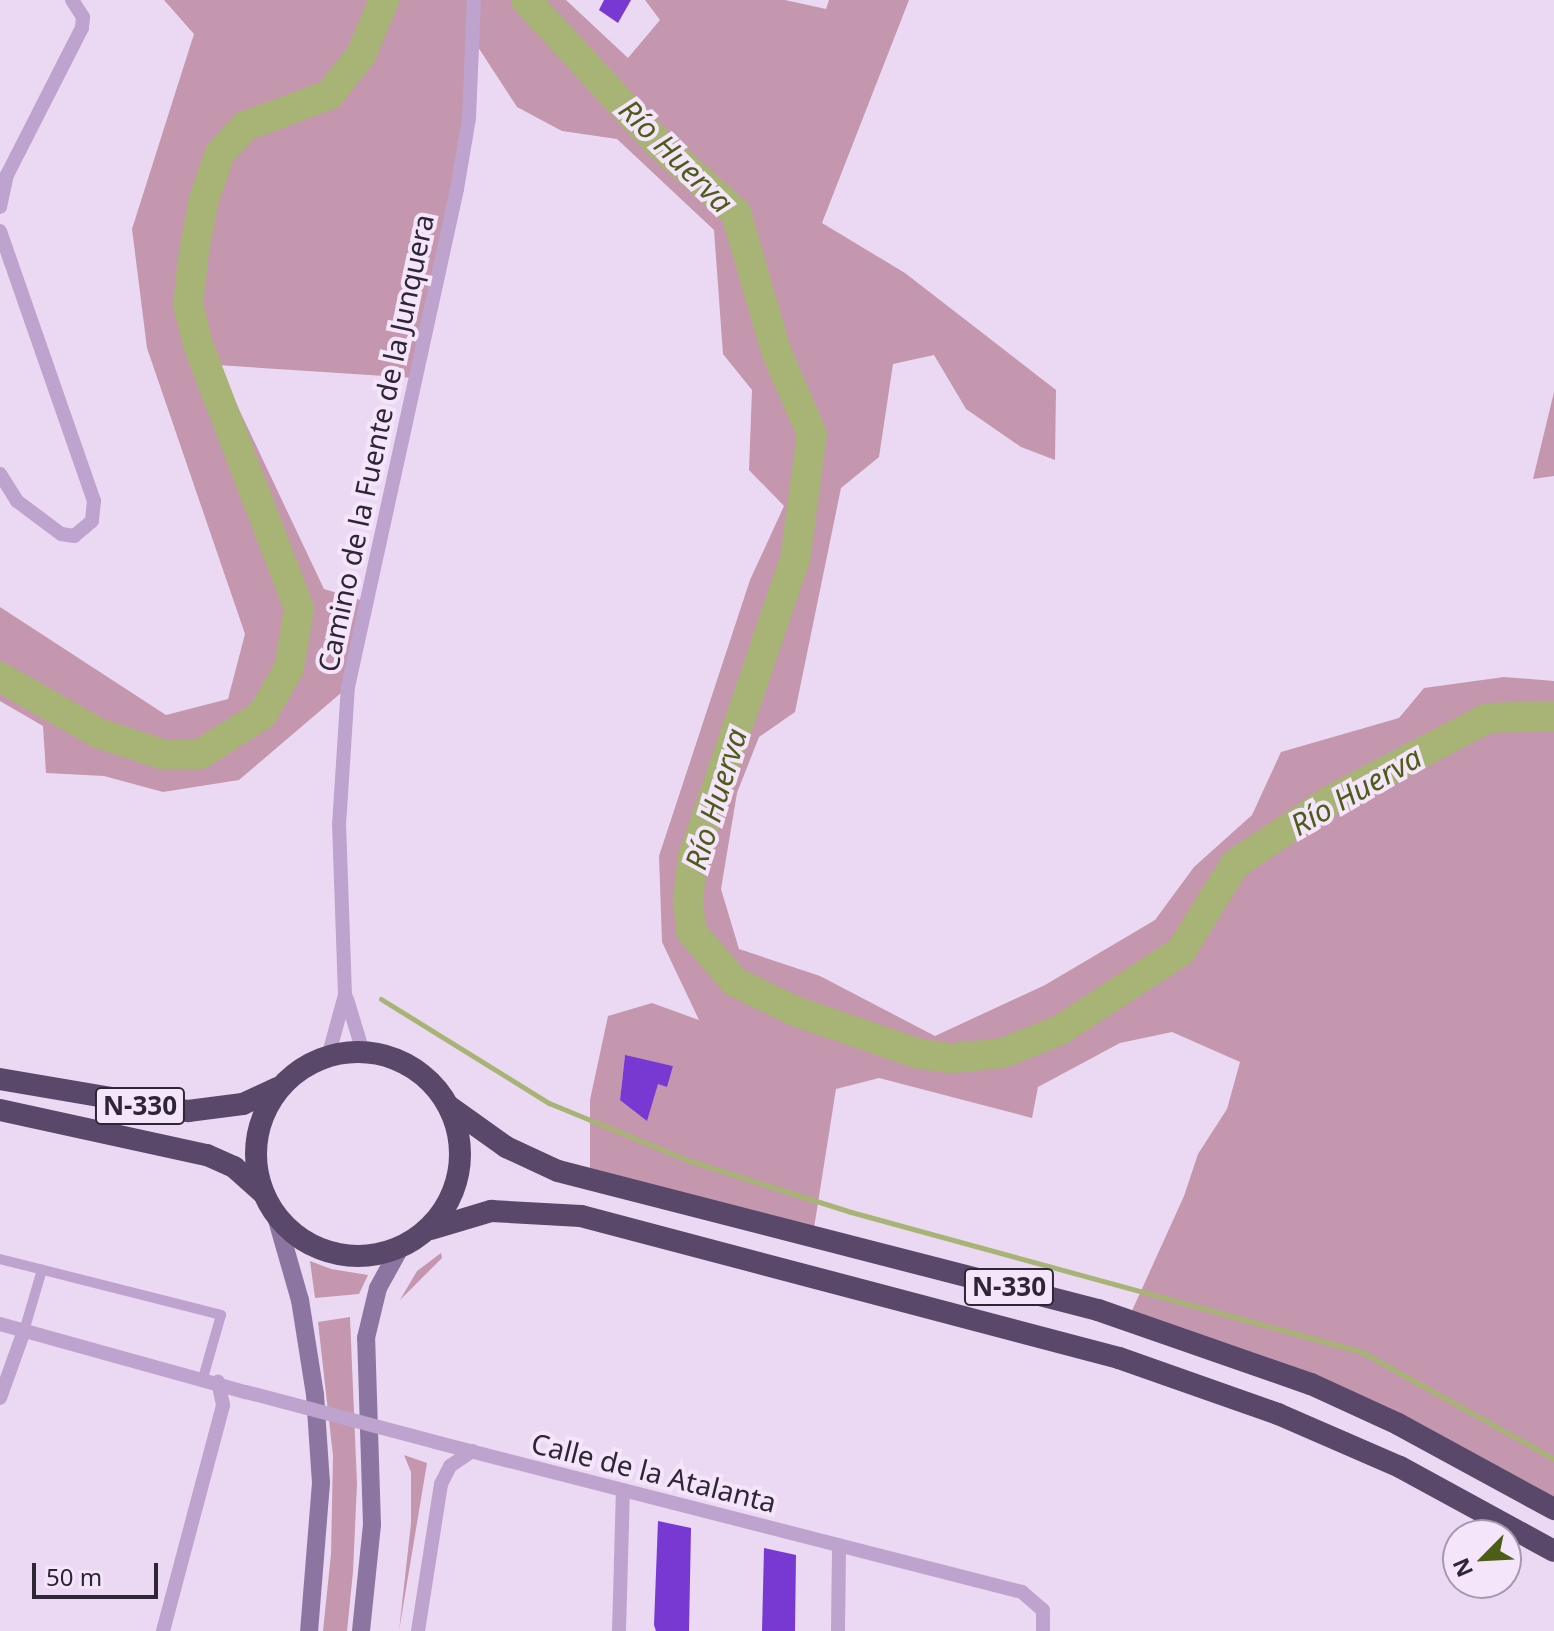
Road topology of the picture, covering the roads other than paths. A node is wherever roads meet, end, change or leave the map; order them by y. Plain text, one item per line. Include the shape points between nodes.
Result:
1 (72, 0) edge
2 (474, 0) edge
3 (0, 207) edge
4 (0, 231) edge
5 (0, 474) edge
6 (345, 995) junction
7 (363, 1052) junction
8 (328, 1057) junction
9 (0, 1079) edge
10 (278, 1088) junction
11 (450, 1107) junction
12 (0, 1110) edge
13 (270, 1204) junction
14 (431, 1229) junction
15 (399, 1250) junction
16 (0, 1259) edge
17 (42, 1270) junction
18 (0, 1324) edge
19 (24, 1331) junction
20 (203, 1378) junction
21 (218, 1382) junction
22 (0, 1398) edge
23 (472, 1451) junction
24 (623, 1491) junction
25 (1554, 1509) edge
26 (839, 1546) junction
27 (1554, 1551) edge
28 (163, 1631) edge
29 (309, 1631) edge
30 (361, 1631) edge
31 (418, 1631) edge
32 (619, 1631) edge
33 (838, 1631) edge
34 (1043, 1631) edge

1 - 3 street via 83,17 82,28 7,175
2 - 6 street, Camino de la Fuente de la Junquera via 469,118 457,189 348,687 339,825
4 - 5 street via 94,501 92,521 74,536 61,534 17,501
6 - 7 street, Camino de la Fuente de la Junquera
6 - 8 street, Camino de la Fuente de la Junquera
7 - 8 highway, N-330
7 - 11 highway, N-330 via 407,1064
8 - 10 highway, N-330
9 - 10 highway, N-330 via 188,1111 243,1104
10 - 13 highway via 257,1134 258,1176
11 - 14 highway, N-330 via 461,1142 461,1166 455,1190
11 - 25 highway, N-330 via 506,1147 558,1171 1098,1310 1297,1379 1398,1424
12 - 13 highway, N-330 via 207,1155 234,1167
13 - 15 highway, N-330 via 303,1240 323,1250 367,1256
13 - 29 main road via 300,1300 315,1395 321,1483
14 - 15 highway, N-330
14 - 27 highway, N-330 via 491,1211 581,1216 1119,1358 1278,1414 1400,1467
15 - 30 main road via 378,1288 366,1338 372,1525
16 - 17 street
17 - 19 street
17 - 20 street via 221,1315
18 - 19 street, Calle de la Atalanta
19 - 20 street, Calle de la Atalanta
19 - 22 street
20 - 21 street, Calle de la Atalanta
21 - 23 street, Calle de la Atalanta, bridge
21 - 28 street via 223,1405
23 - 24 street, Calle de la Atalanta
23 - 31 street via 450,1466 441,1484
24 - 26 street, Calle de la Atalanta
24 - 32 street
26 - 33 street
26 - 34 street, Calle de la Atalanta via 1022,1592 1043,1610

